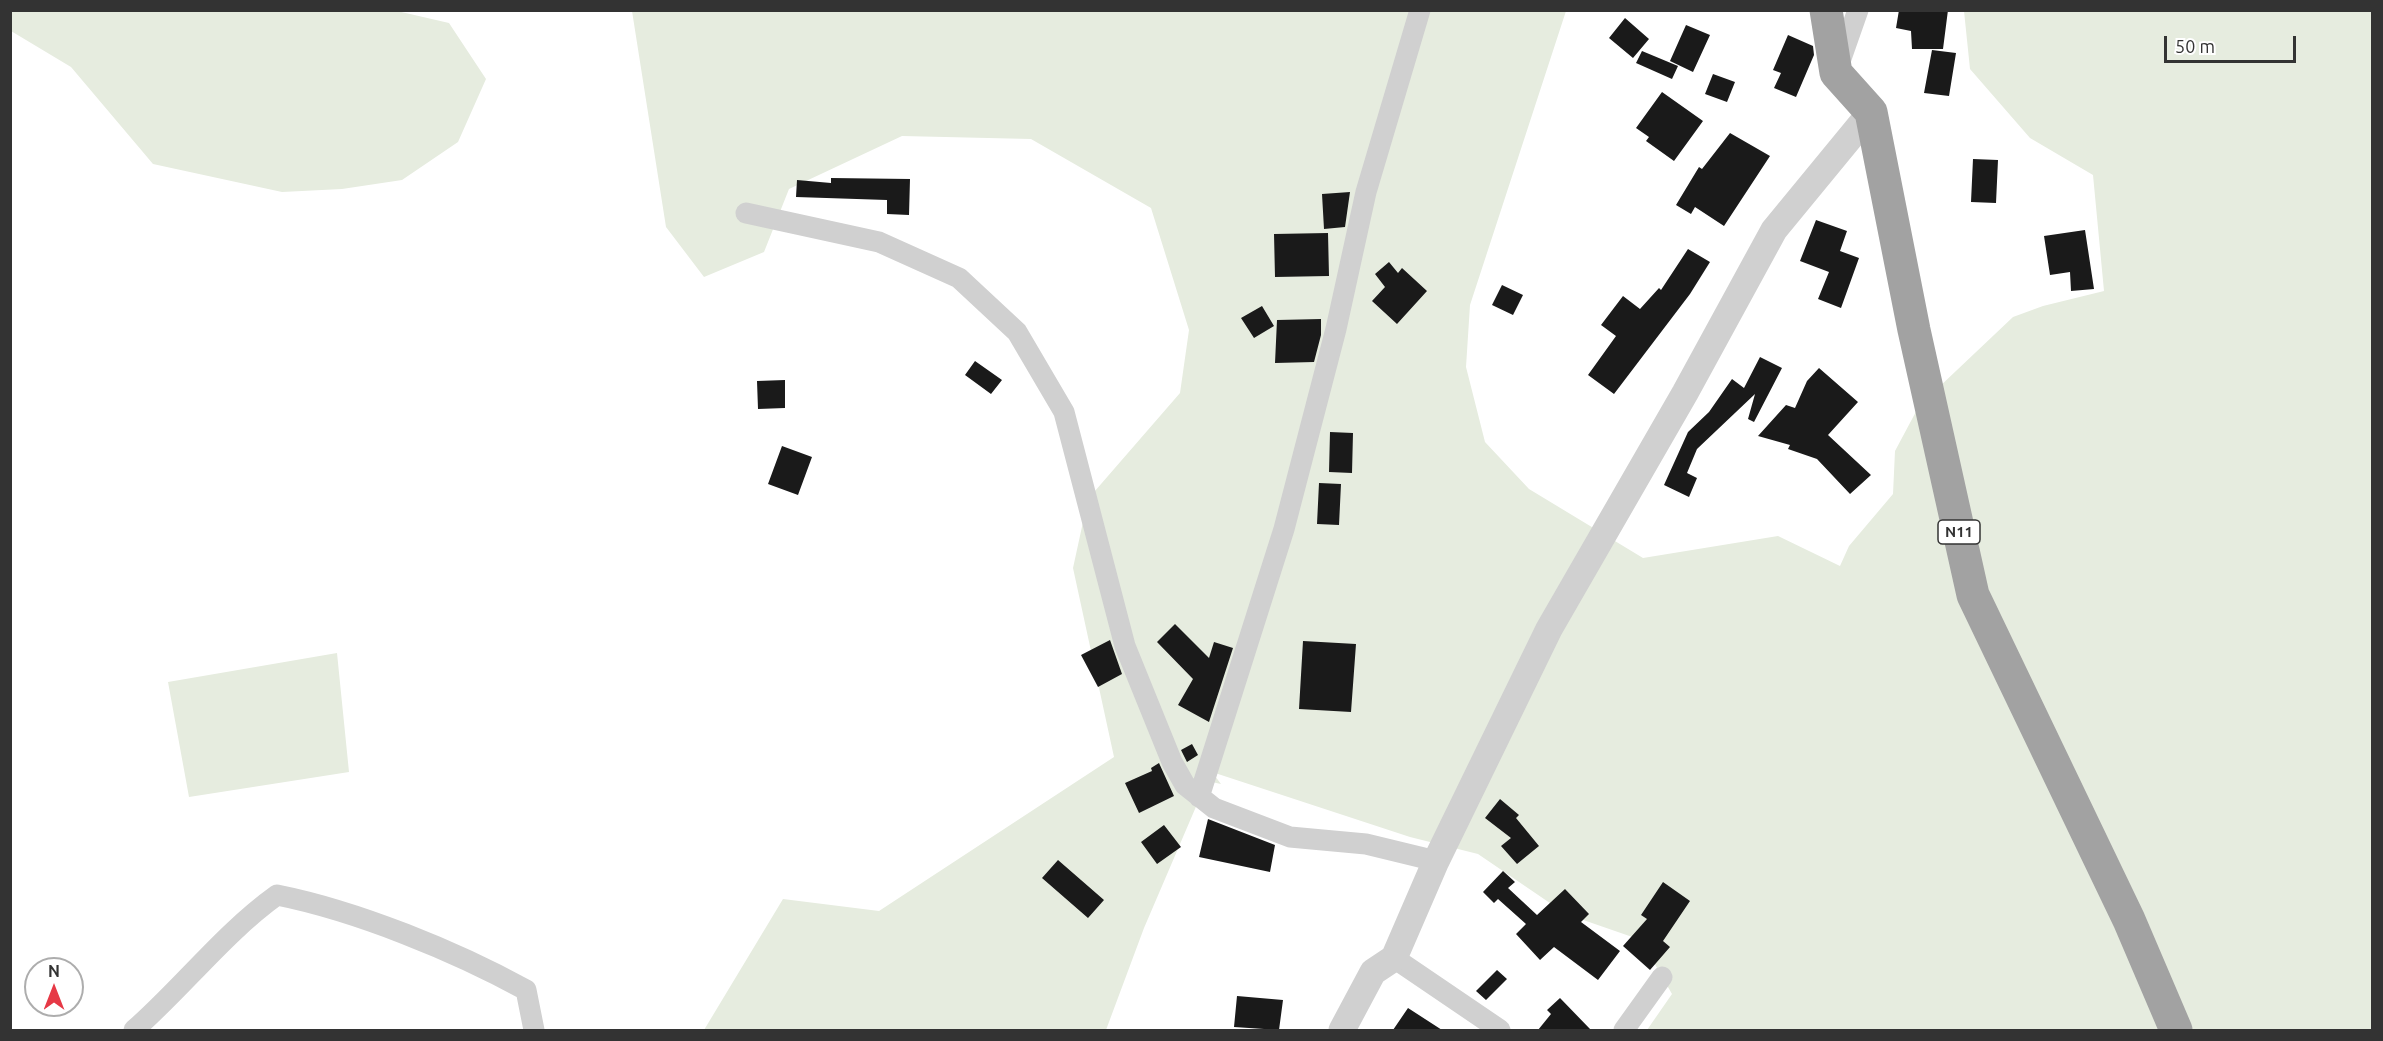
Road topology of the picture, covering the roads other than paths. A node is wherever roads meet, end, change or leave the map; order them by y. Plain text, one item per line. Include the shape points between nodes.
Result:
1 (1420, 10) edge
2 (1826, 10) edge
3 (1858, 10) edge
4 (1836, 73) junction
5 (1871, 112) junction
6 (746, 213) dead end
7 (1199, 797) junction
8 (1436, 861) junction
9 (1394, 958) junction
10 (1662, 977) dead end
11 (134, 1030) edge
12 (534, 1030) edge
13 (1342, 1030) edge
14 (1500, 1030) edge
15 (1624, 1030) edge
16 (2176, 1030) edge

1 - 7 street via 1366,192 1336,329 1284,529
2 - 4 highway
3 - 4 street
4 - 5 highway
5 - 8 street via 1774,230 1549,629
5 - 16 highway, N11 via 1973,595 2129,920
6 - 7 street via 879,242 959,278 1017,332 1064,412 1125,646 1172,762 1185,785
7 - 8 street via 1214,807 1290,837 1366,844
8 - 9 street
9 - 13 street via 1373,972
9 - 14 street
10 - 15 street
11 - 12 street via 251,914 277,895 364,919 493,972 526,990

